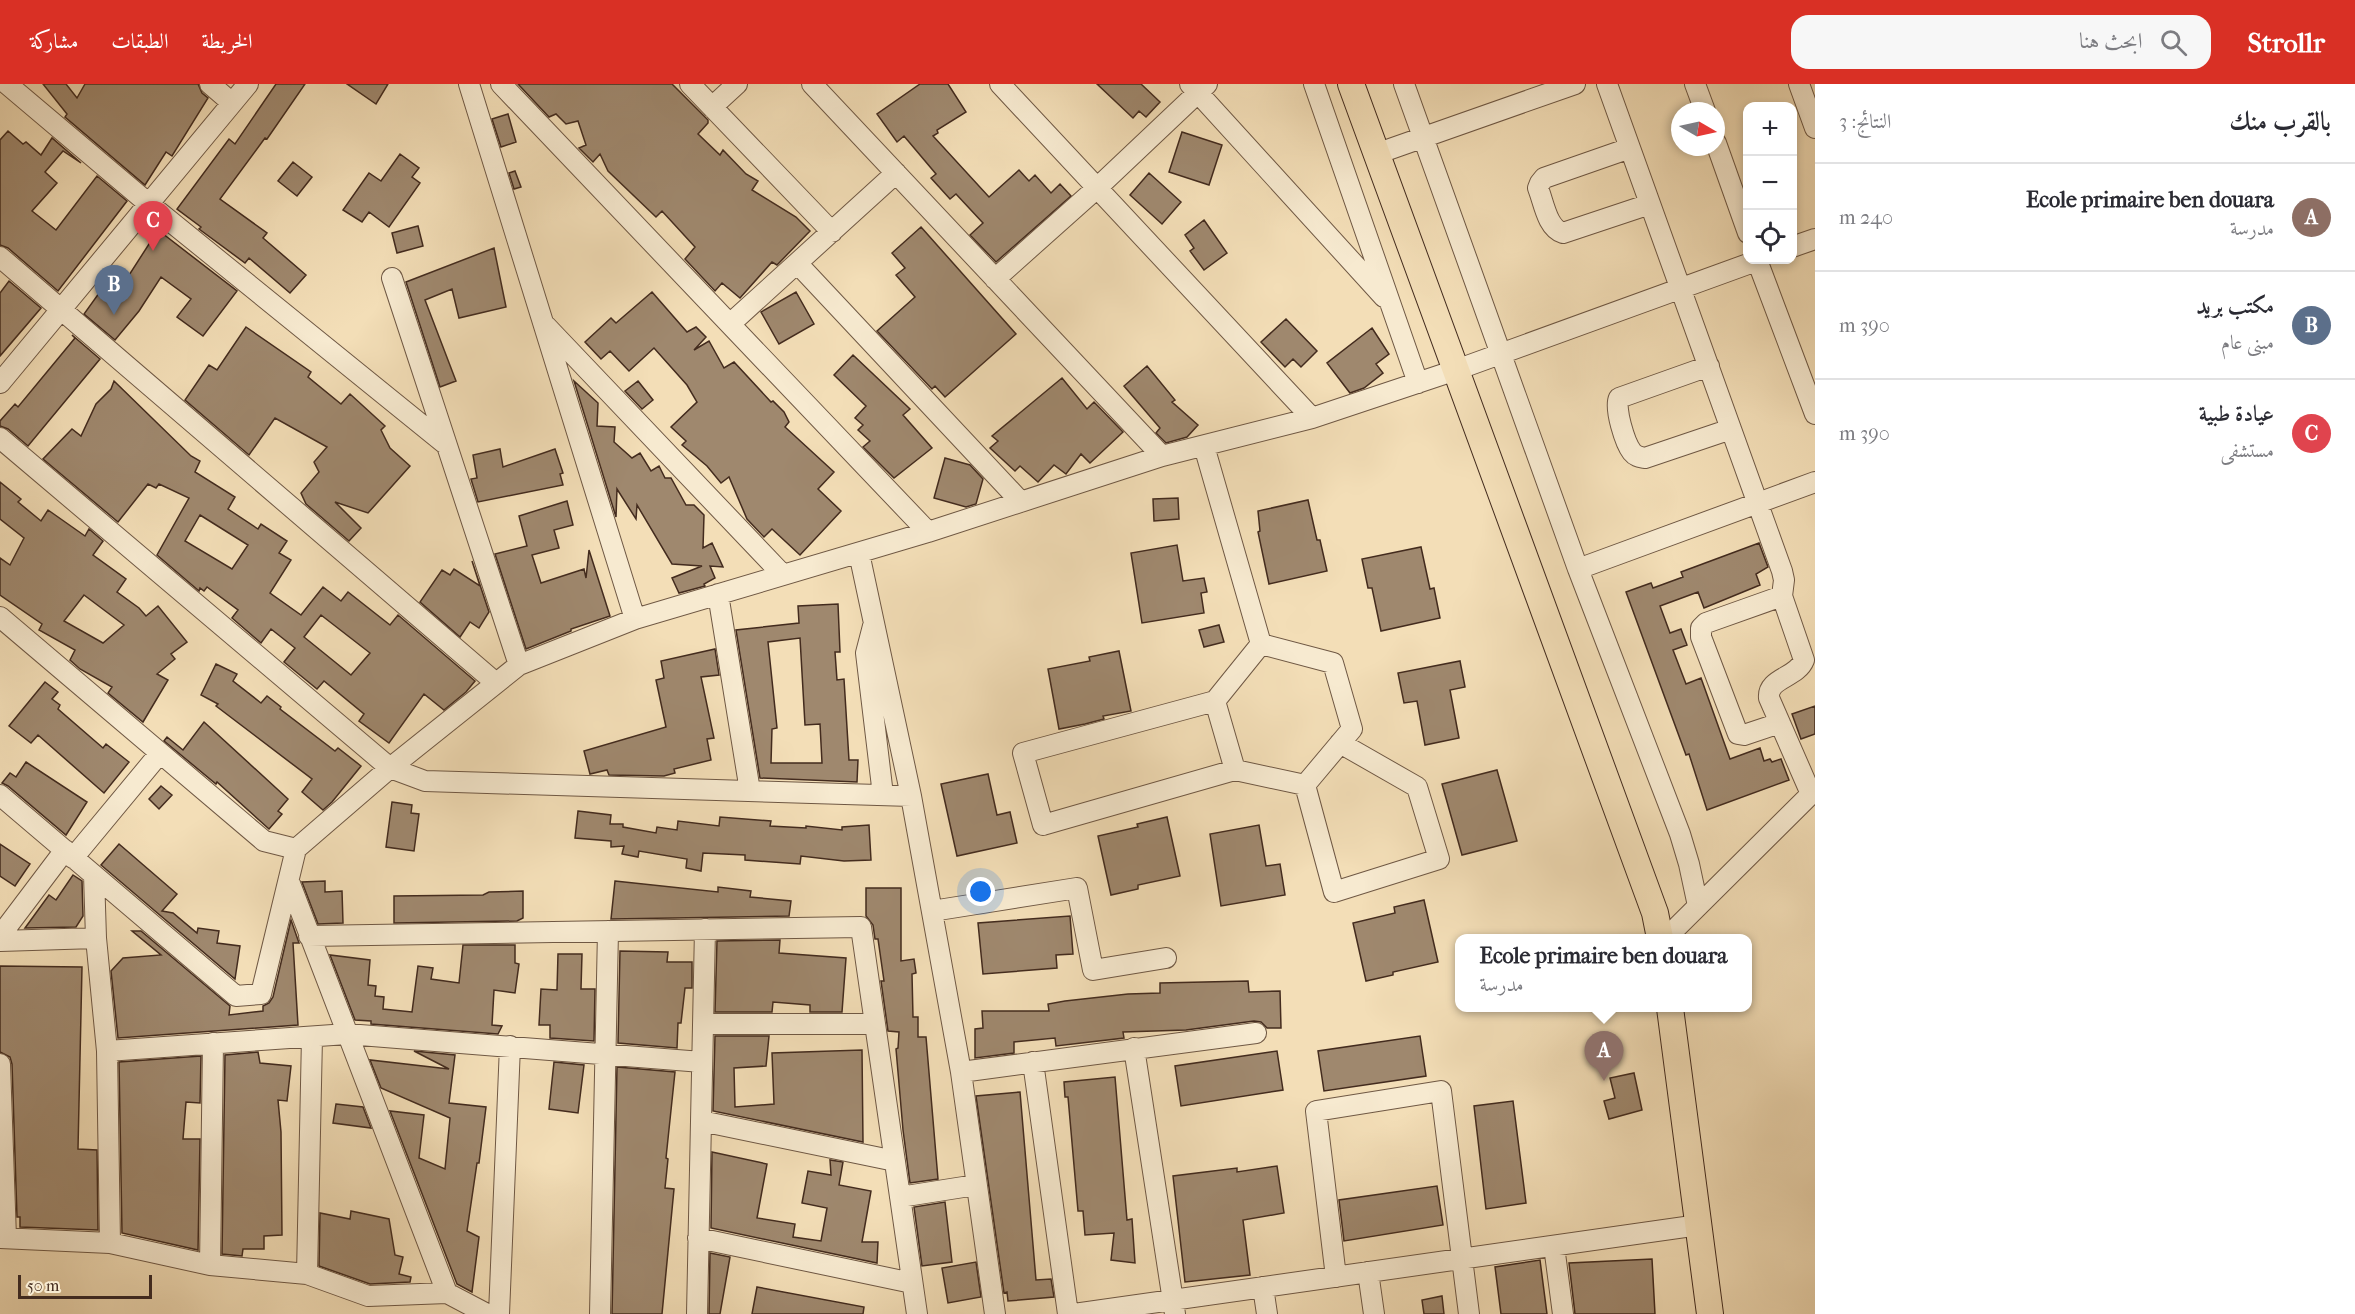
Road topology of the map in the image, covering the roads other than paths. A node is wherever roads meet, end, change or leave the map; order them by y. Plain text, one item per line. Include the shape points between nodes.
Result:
1 (7, 84) edge
2 (210, 84) edge
3 (248, 84) edge
4 (469, 84) edge
5 (501, 84) edge
6 (690, 84) edge
7 (737, 84) edge
8 (812, 84) edge
9 (1000, 84) edge
10 (1314, 84) edge
11 (1352, 84) edge
12 (1404, 84) edge
13 (1575, 84) edge
14 (1607, 84) edge
15 (1695, 84) edge
16 (1198, 87) edge
17 (1805, 87) edge
18 (1546, 89) edge
19 (1702, 102) edge
20 (232, 103) junction
21 (712, 107) junction
22 (1814, 123) edge
23 (1424, 139) junction
24 (1630, 148) junction
25 (1376, 154) junction
26 (1721, 156) edge
27 (896, 173) junction
28 (1097, 188) junction
29 (149, 204) junction
30 (1650, 204) junction
31 (1743, 219) edge
32 (832, 232) junction
33 (1815, 239) edge
34 (1797, 246) edge
35 (0, 258) edge
36 (797, 263) junction
37 (1746, 264) edge
38 (1759, 264) edge
39 (392, 278) dead end
40 (995, 279) junction
41 (1681, 288) junction
42 (1391, 304) junction
43 (62, 309) junction
44 (542, 322) junction
45 (730, 324) junction
46 (1502, 352) junction
47 (1708, 366) junction
48 (1456, 370) junction
49 (0, 383) edge
50 (1418, 383) junction
51 (1815, 414) edge
52 (1312, 418) junction
53 (1731, 429) junction
54 (0, 438) edge
55 (444, 443) junction
56 (1204, 446) junction
57 (1162, 456) junction
58 (1815, 482) edge
59 (1021, 502) junction
60 (1757, 504) junction
61 (928, 532) junction
62 (859, 553) junction
63 (1578, 569) junction
64 (783, 575) junction
65 (718, 594) junction
66 (1782, 596) junction
67 (0, 617) edge
68 (635, 619) junction
69 (874, 623) junction
70 (1262, 644) junction
71 (519, 665) junction
72 (496, 684) junction
73 (1215, 701) junction
74 (1780, 723) junction
75 (1340, 743) junction
76 (160, 753) junction
77 (390, 768) junction
78 (1235, 770) junction
79 (1305, 784) junction
80 (750, 791) junction
81 (1813, 792) edge
82 (0, 795) edge
83 (883, 795) junction
84 (911, 796) junction
85 (296, 849) junction
86 (69, 854) junction
87 (94, 875) junction
88 (289, 880) junction
89 (1698, 906) junction
90 (932, 911) junction
91 (705, 929) junction
92 (608, 931) junction
93 (1659, 934) edge
94 (1671, 934) edge
95 (0, 936) edge
96 (309, 936) junction
97 (96, 938) junction
98 (0, 941) edge
99 (1166, 958) dead end
100 (1671, 1012) edge
101 (703, 1024) junction
102 (875, 1024) junction
103 (1256, 1033) dead end
104 (347, 1034) junction
105 (312, 1037) junction
106 (213, 1044) junction
107 (510, 1046) junction
108 (1134, 1048) junction
109 (107, 1051) junction
110 (605, 1054) junction
111 (702, 1062) junction
112 (1033, 1062) junction
113 (0, 1064) edge
114 (961, 1072) junction
115 (701, 1121) junction
116 (895, 1161) junction
117 (976, 1185) junction
118 (900, 1197) junction
119 (1699, 1225) junction
120 (3, 1238) edge
121 (698, 1239) junction
122 (110, 1243) junction
123 (1554, 1246) junction
124 (1461, 1259) junction
125 (210, 1265) junction
126 (1368, 1272) junction
127 (307, 1274) junction
128 (1336, 1277) junction
129 (912, 1283) junction
130 (1263, 1287) junction
131 (447, 1293) junction
132 (1174, 1307) edge
133 (487, 1314) edge
134 (499, 1314) edge
135 (600, 1314) edge
136 (697, 1314) edge
137 (916, 1314) edge
138 (995, 1314) edge
139 (1068, 1314) edge
140 (1074, 1314) edge
141 (1267, 1314) edge
142 (1374, 1314) edge
143 (1469, 1314) edge
144 (1563, 1314) edge
145 (1710, 1314) edge

1 - 29 street
2 - 20 street
3 - 20 street
4 - 44 street
5 - 45 street
6 - 21 street
7 - 21 street
8 - 27 street
9 - 28 street
10 - 42 street
11 - 25 main road
12 - 23 street
13 - 18 street
14 - 24 street
15 - 19 street
16 - 28 street
16 - 42 street
17 - 22 street
18 - 23 street
20 - 29 street
21 - 32 street
23 - 25 street
23 - 46 street
24 - 30 street
24 - 30 street via 1544,178 1538,189 1552,226 1563,233
25 - 48 main road
26 - 31 street
27 - 32 street
27 - 40 street
28 - 40 street
28 - 52 street
29 - 43 street
29 - 55 street
30 - 41 street
32 - 36 street
33 - 34 street
35 - 43 street
36 - 45 street
36 - 59 street
37 - 41 street
38 - 51 street
39 - 55 street
40 - 57 street
41 - 46 street
41 - 47 street
42 - 50 street
43 - 49 street
43 - 72 street
44 - 64 street
44 - 68 street
45 - 61 street
46 - 48 street
46 - 63 street
47 - 53 street
47 - 53 street via 1619,398 1617,410 1631,452 1645,458
48 - 50 street
48 - 93 main road via 1655,913
50 - 52 street
52 - 56 street
53 - 60 street
54 - 77 street
55 - 71 street
56 - 57 street
56 - 70 street
57 - 59 street
58 - 60 street
59 - 61 street
60 - 63 street
60 - 66 street via 1782,571
61 - 62 street
62 - 64 street
62 - 69 street
63 - 89 street via 1680,834
64 - 65 street
65 - 68 street
65 - 80 street
66 - 74 street via 1804,660 1796,672 1768,691
66 - 74 street via 1701,628 1738,734
67 - 76 street
68 - 71 street
69 - 83 street via 866,653
69 - 84 street
70 - 73 street
70 - 75 street via 1333,663 1352,729
71 - 72 street
72 - 77 street
73 - 78 street
73 - 78 street via 1023,753 1043,825
74 - 81 street
75 - 79 street
75 - 79 street via 1417,787 1439,859 1334,892
76 - 85 street via 264,841
76 - 86 street
77 - 80 street via 425,781
77 - 85 street
78 - 79 street
80 - 83 street
81 - 89 street
82 - 86 street
83 - 84 street
84 - 90 street
85 - 88 street
86 - 87 street
86 - 95 street
87 - 88 street via 236,996 261,994
87 - 97 street
88 - 96 street
89 - 94 street
90 - 99 street via 1077,888 1093,970
90 - 114 street
91 - 92 street
91 - 101 street
91 - 102 street via 861,927
92 - 96 street
92 - 110 street
96 - 104 street
97 - 98 street
97 - 109 street
100 - 119 main road
101 - 102 street
101 - 111 street
102 - 116 street
103 - 108 street
104 - 105 street
104 - 107 street
104 - 131 street
105 - 106 street
105 - 127 street
106 - 109 street
106 - 125 street
107 - 110 street
107 - 134 street
108 - 112 street
108 - 132 street
109 - 122 street
110 - 111 street
110 - 135 street
111 - 115 street
112 - 114 street
112 - 139 street
113 - 120 street
114 - 117 street
115 - 116 street
115 - 121 street
116 - 118 street
117 - 118 street
117 - 138 street
118 - 129 street
119 - 123 street
119 - 145 main road
120 - 122 street
121 - 129 street
121 - 136 street
122 - 125 street
123 - 124 street
123 - 144 street
124 - 126 street
124 - 128 street via 1441,1091 1316,1111
124 - 143 street
125 - 127 street
126 - 128 street
126 - 142 street
127 - 131 street via 368,1296
128 - 130 street
129 - 137 street
130 - 132 street
130 - 141 street
131 - 133 street
132 - 140 street

